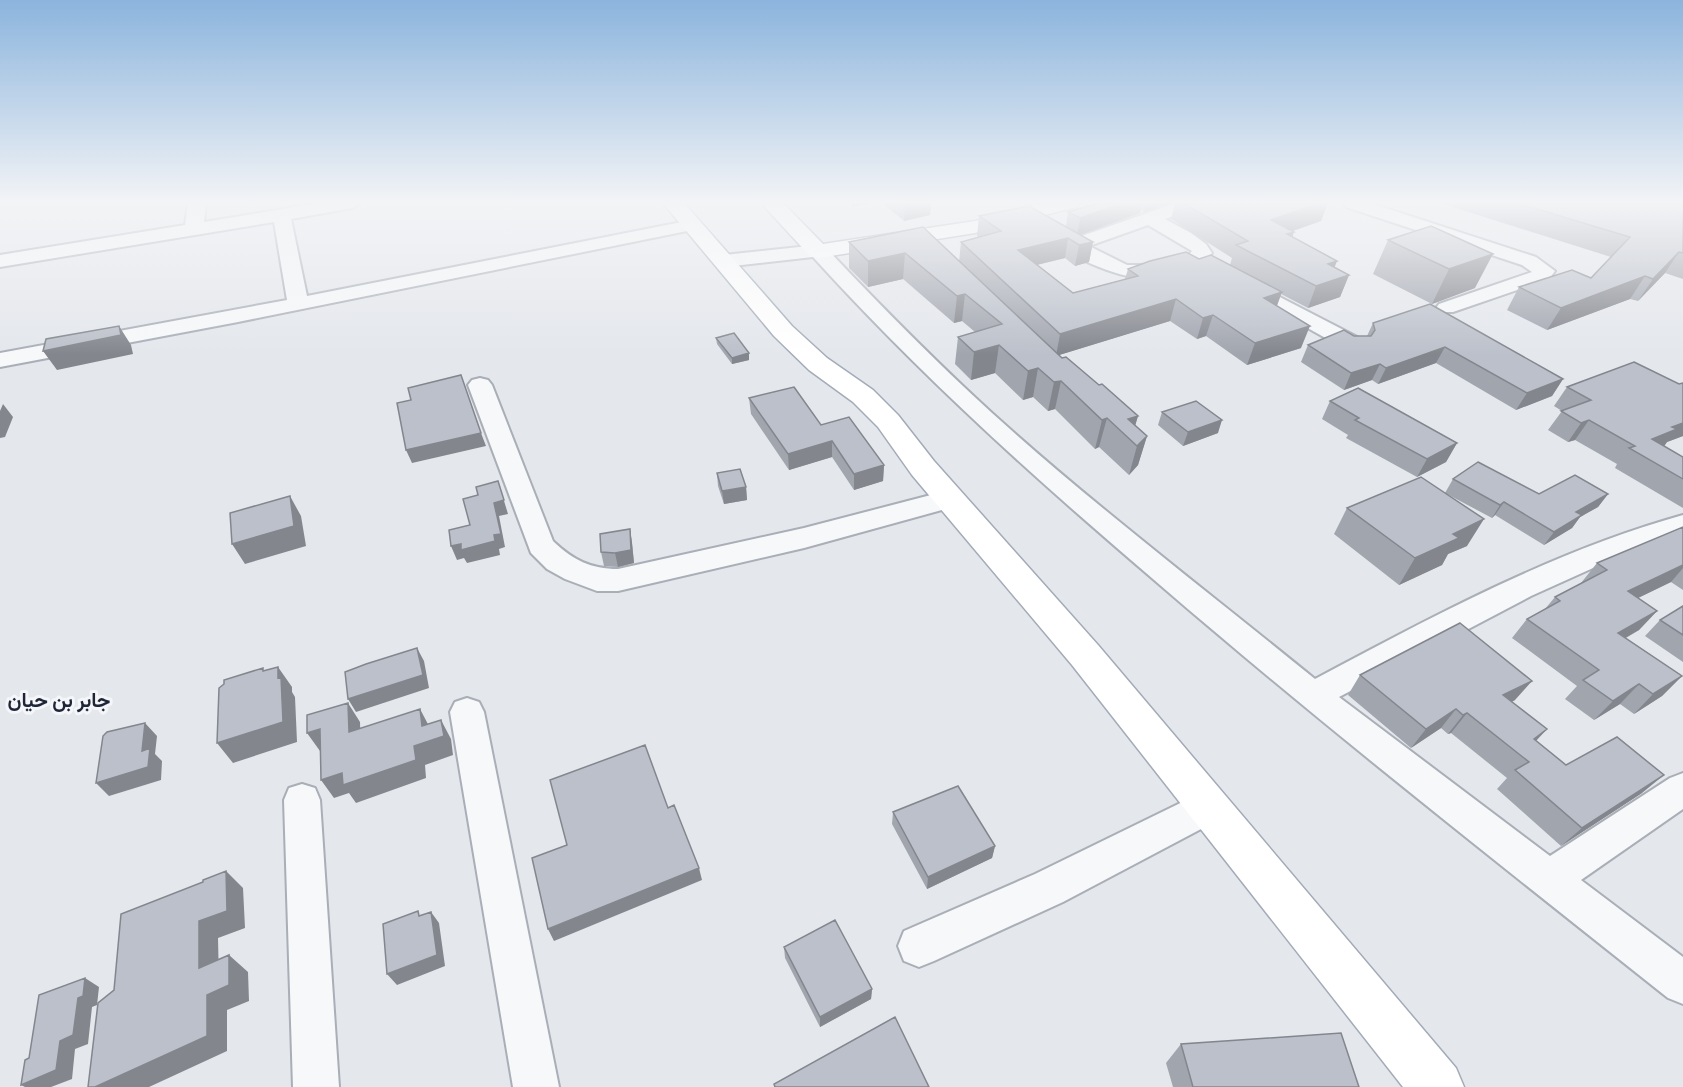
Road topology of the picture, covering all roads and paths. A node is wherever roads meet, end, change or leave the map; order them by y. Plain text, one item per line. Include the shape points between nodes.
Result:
1 (46, 254) edge
2 (287, 254) edge
3 (511, 254) edge
4 (718, 254) edge
5 (792, 254) edge
6 (821, 254) edge
7 (1089, 254) edge
8 (1201, 254) edge
9 (1506, 254) edge
10 (1195, 259) junction
11 (0, 261) edge
12 (724, 261) junction
13 (298, 303) junction
14 (1446, 308) dead end
15 (1355, 345) edge
16 (0, 360) edge
17 (480, 385) dead end
18 (950, 499) junction
19 (1683, 524) edge
20 (1312, 696) junction
21 (467, 712) dead end
22 (1683, 789) edge
23 (302, 801) dead end
24 (1207, 807) junction
25 (1551, 878) junction
26 (919, 946) dead end
27 (1683, 983) edge
28 (316, 1087) edge
29 (536, 1087) edge
30 (1437, 1087) edge

1 - 11 street
2 - 13 street
3 - 13 street
4 - 12 main road
5 - 12 street
6 - 20 street via 886,325 982,418
7 - 10 street via 1133,274 1148,274
8 - 10 street
9 - 14 street via 1545,271
10 - 15 street
12 - 18 main road via 783,331 818,364 873,405
13 - 16 street
17 - 18 street via 541,546 557,562 597,580 618,580 712,560
18 - 24 main road via 1085,655
19 - 20 street via 1552,575 1406,645
20 - 25 street
21 - 29 street
22 - 25 street
23 - 28 street
24 - 26 street via 1049,888
24 - 30 main road
25 - 27 street

